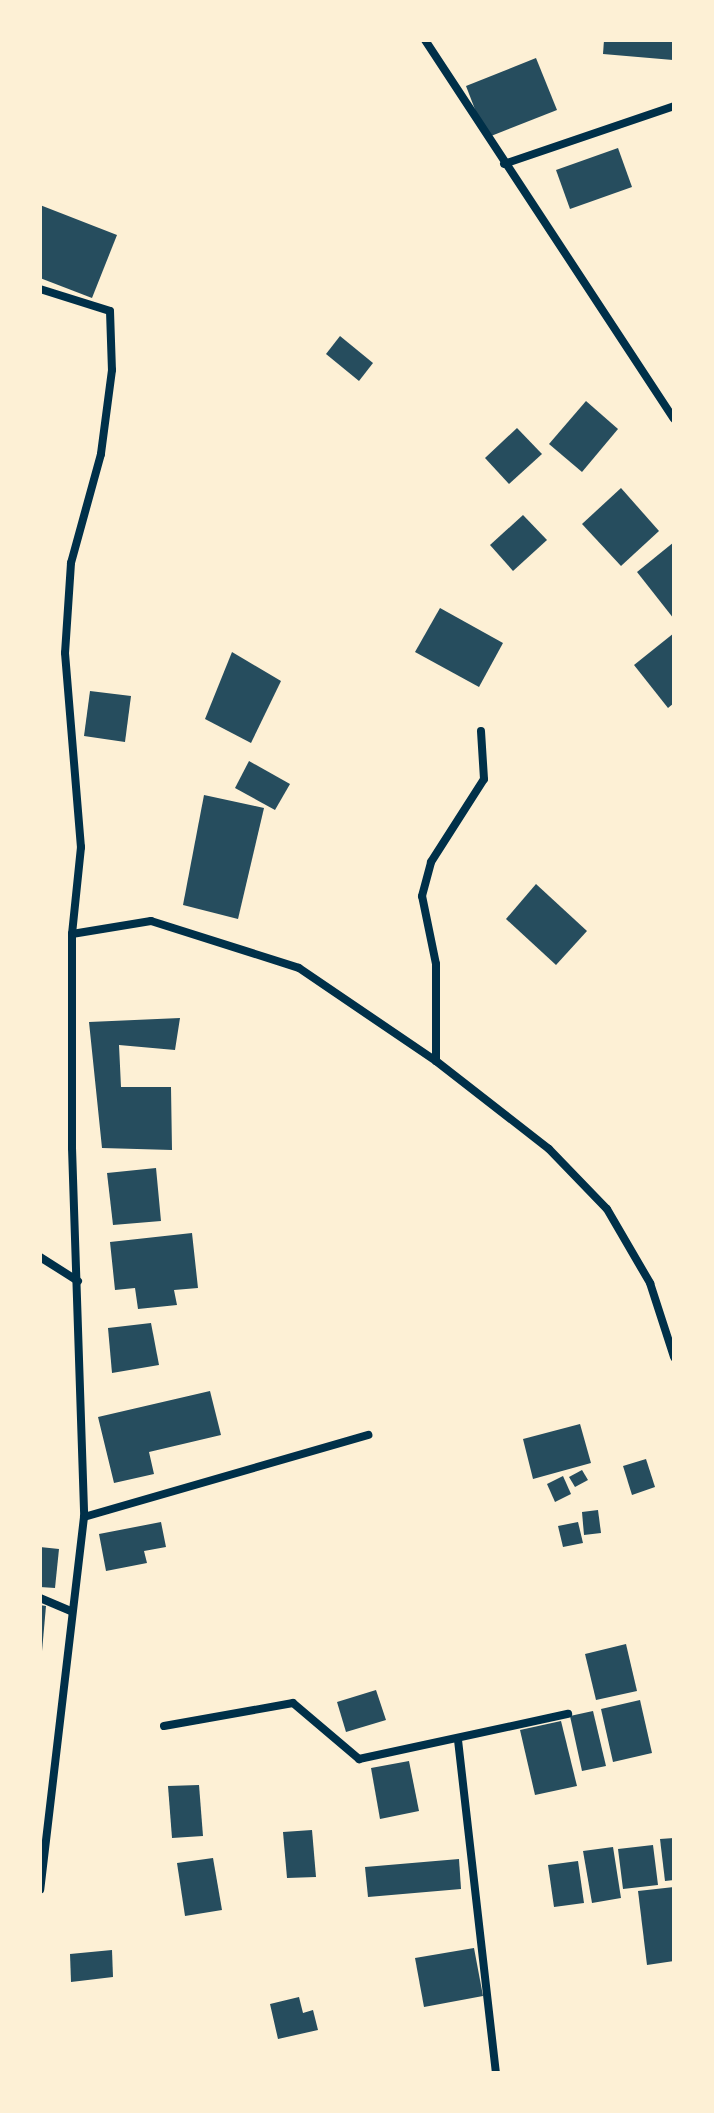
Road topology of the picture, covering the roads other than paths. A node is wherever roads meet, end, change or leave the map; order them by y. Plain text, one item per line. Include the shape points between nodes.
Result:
1 (425, 40) edge
2 (674, 106) edge
3 (504, 164) junction
4 (40, 289) edge
5 (674, 419) edge
6 (481, 731) dead end
7 (72, 934) junction
8 (436, 1061) junction
9 (40, 1257) edge
10 (78, 1281) junction
11 (674, 1357) edge
12 (368, 1435) dead end
13 (84, 1517) junction
14 (40, 1598) edge
15 (71, 1611) junction
16 (568, 1714) dead end
17 (164, 1726) dead end
18 (458, 1740) junction
19 (40, 1889) edge
20 (496, 2073) edge

1 - 3 street
2 - 3 street
3 - 5 street
4 - 7 street via 110,311 101,454 71,563 65,653 81,847
6 - 8 street via 484,779 431,862 422,896 436,964
7 - 8 street via 151,921 299,968
7 - 10 street
8 - 11 street via 549,1149 607,1209 650,1283
9 - 10 street
10 - 13 street
12 - 13 street
13 - 15 street
14 - 15 street
15 - 19 street
16 - 18 street
17 - 18 street via 293,1703 359,1759
18 - 20 street

